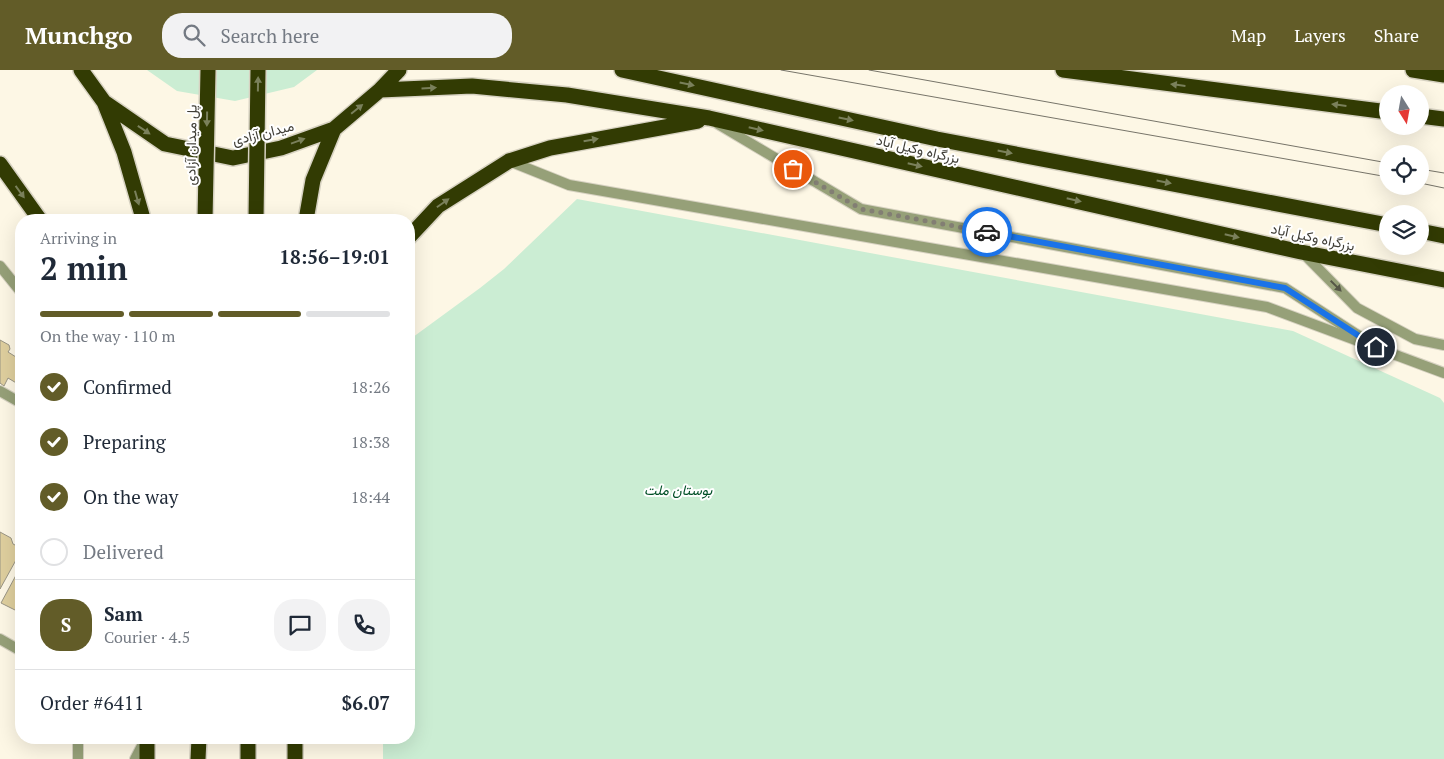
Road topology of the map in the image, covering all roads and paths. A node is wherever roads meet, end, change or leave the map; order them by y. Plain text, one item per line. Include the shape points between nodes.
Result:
1 (81, 70) edge
2 (208, 70) edge
3 (258, 70) edge
4 (399, 70) edge
5 (622, 70) edge
6 (1063, 70) edge
7 (1413, 70) edge
8 (1444, 76) edge
9 (380, 90) junction
10 (104, 102) junction
11 (1379, 111) edge
12 (1429, 117) edge
13 (709, 118) junction
14 (1444, 119) edge
15 (334, 128) junction
16 (509, 161) junction
17 (0, 164) edge
18 (36, 214) edge
19 (140, 214) edge
20 (206, 214) edge
21 (256, 214) edge
22 (307, 214) edge
23 (1379, 223) edge
24 (415, 231) edge
25 (1429, 233) edge
26 (1444, 236) edge
27 (1301, 252) junction
28 (0, 266) edge
29 (1444, 280) edge
30 (15, 285) edge
31 (1444, 345) edge
32 (1444, 374) edge
33 (0, 391) edge
34 (15, 400) edge
35 (0, 639) edge
36 (15, 648) edge
37 (78, 744) edge
38 (144, 744) edge
39 (147, 744) edge
40 (198, 744) edge
41 (248, 744) edge
42 (295, 744) edge
43 (78, 759) edge
44 (135, 759) edge
45 (147, 759) edge
46 (198, 759) edge
47 (248, 759) edge
48 (295, 759) edge

1 - 10 highway, میدان آزادی
2 -> 20 highway, پل میدان آزادی, bridge
21 -> 3 highway, bridge
4 - 9 highway, میدان آزادی
5 -> 23 highway, بزرگراه وکیل آباد via 937,139
11 -> 6 highway
7 - 8 highway
9 -> 13 highway, بزرگراه وکیل آباد via 472,86 567,96
15 -> 9 highway, میدان آزادی
10 -> 15 highway, میدان آزادی via 165,144 233,158 280,148
10 -> 19 highway via 124,152
12 - 14 highway
16 -> 13 highway via 550,148
13 -> 27 highway, بزرگراه وکیل آباد
13 - 32 street via 861,209 1285,288 1376,347
15 - 22 highway via 313,180
24 -> 16 highway via 438,206
16 - 32 street via 569,185 1267,307
17 -> 18 highway
25 - 26 highway
27 - 29 highway, بزرگراه وکیل آباد
27 -> 31 street via 1358,308 1415,339
28 - 30 street
33 - 34 street
35 - 36 street
37 - 43 street
38 - 44 street
39 - 45 highway
40 - 46 highway
41 - 47 highway
42 - 48 highway

